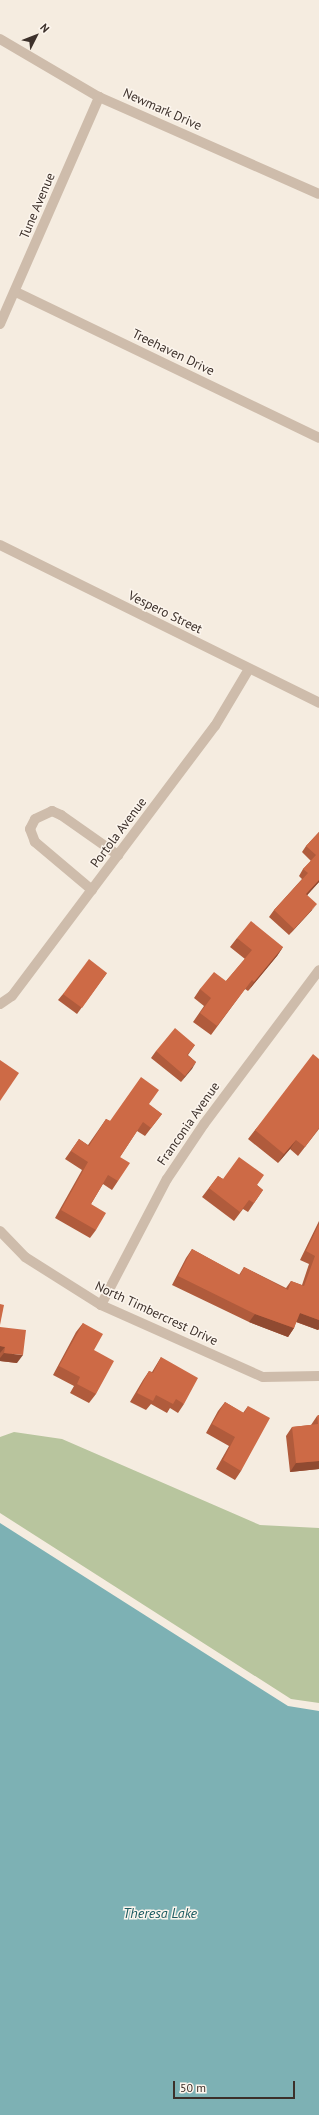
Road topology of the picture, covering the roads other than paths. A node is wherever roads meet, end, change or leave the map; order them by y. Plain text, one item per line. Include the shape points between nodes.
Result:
1 (0, 39) edge
2 (99, 97) junction
3 (319, 194) edge
4 (16, 292) junction
5 (0, 324) edge
6 (319, 438) edge
7 (0, 545) edge
8 (249, 669) junction
9 (319, 703) edge
10 (118, 855) junction
11 (92, 890) junction
12 (319, 970) edge
13 (0, 1004) edge
14 (0, 1232) edge
15 (101, 1305) junction
16 (319, 1376) edge

1 - 2 street, Newmark Drive
2 - 3 street, Newmark Drive
2 - 4 street, Tune Avenue
4 - 5 street, Tune Avenue
4 - 6 street, Treehaven Drive
7 - 8 street, Vespero Street
8 - 9 street, Vespero Street
8 - 10 street, Portola Avenue via 215,726
10 - 11 street, Portola Avenue
10 - 11 street via 52,811 35,819 30,829 34,842
11 - 13 street, Portola Avenue via 12,996
12 - 15 street, Franconia Avenue via 166,1179
14 - 15 street, North Timbercrest Drive via 25,1257
15 - 16 street, North Timbercrest Drive via 263,1377

